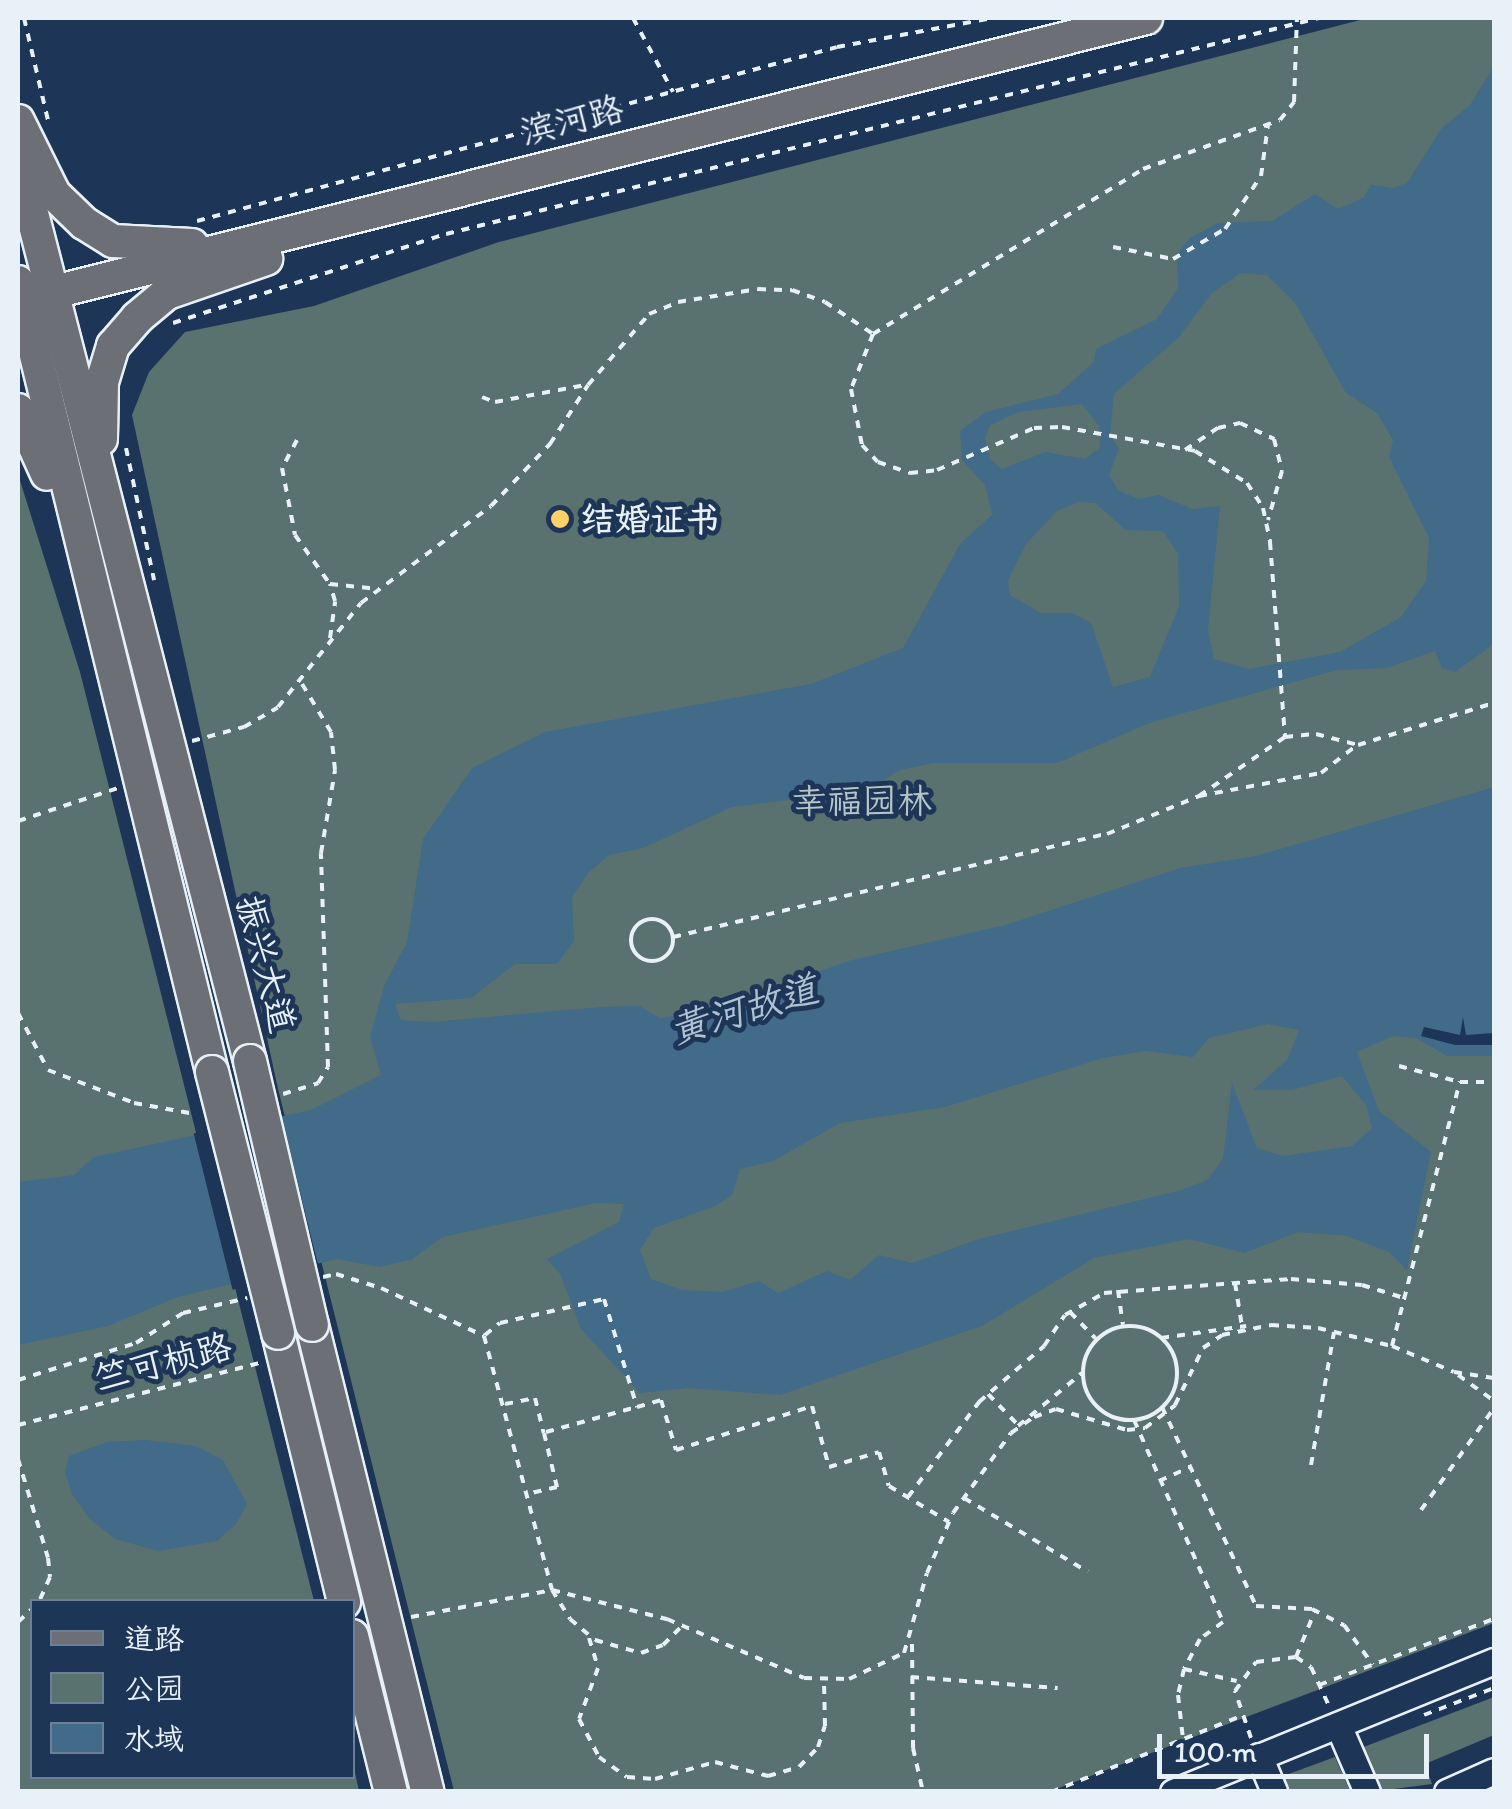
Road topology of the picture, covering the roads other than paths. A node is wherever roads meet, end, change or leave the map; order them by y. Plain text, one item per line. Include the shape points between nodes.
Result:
1 (1146, 18) edge
2 (33, 121) edge
3 (18, 159) edge
4 (403, 204) junction
5 (27, 294) edge
6 (18, 410) edge
7 (142, 589) junction
8 (104, 634) junction
9 (343, 1599) edge
10 (355, 1648) edge
11 (1494, 1661) edge
12 (1338, 1724) junction
13 (1259, 1756) junction
14 (1494, 1771) edge
15 (391, 1792) edge
16 (428, 1792) edge
17 (1173, 1792) edge
18 (1274, 1792) edge
19 (1367, 1792) edge
20 (1447, 1792) edge

1 - 4 main road, 滨河路
2 - 4 main road via 54,194 113,242 186,246
3 - 5 main road, 振兴大道
4 - 5 main road, 滨河路
4 - 7 main road via 340,239 167,292 114,346 98,421
5 - 7 main road, 振兴大道
5 - 8 main road, 振兴大道
6 - 8 main road via 34,437
7 - 16 main road, 振兴大道, bridge
8 - 9 main road, 振兴大道, bridge
10 - 15 main road
11 - 12 street
12 - 13 street
12 - 19 street
13 - 17 street
13 - 18 street
14 - 20 street

